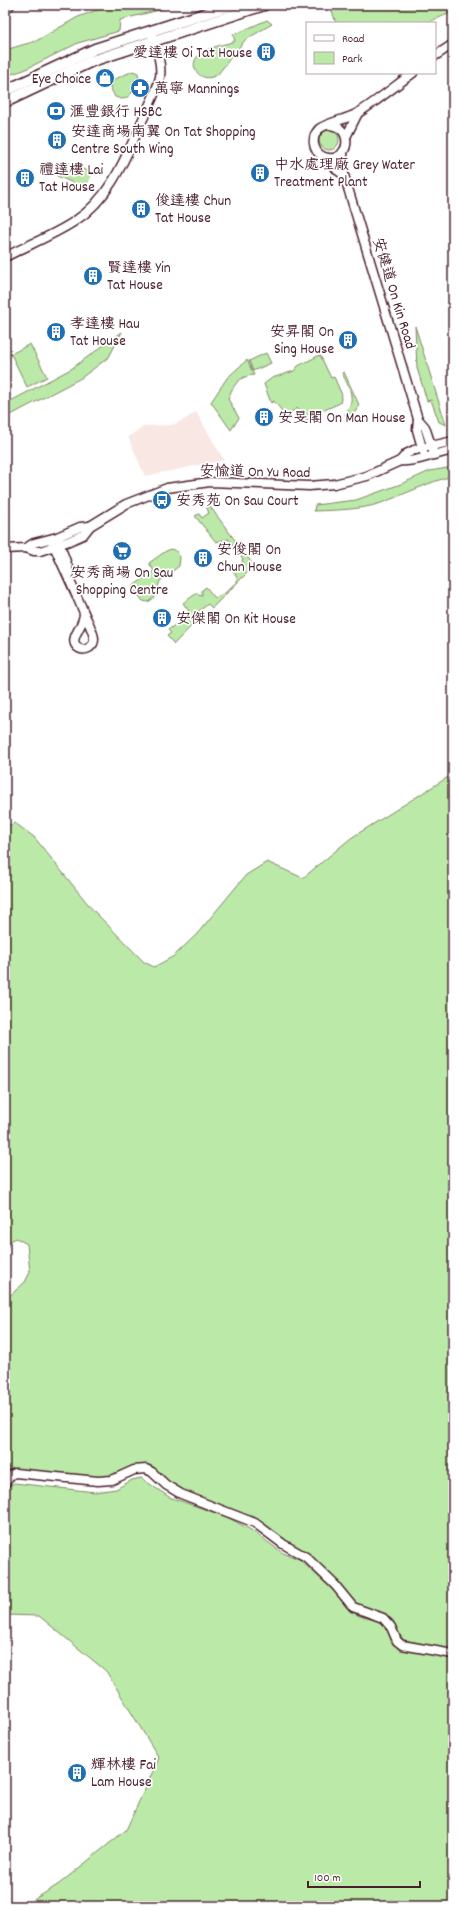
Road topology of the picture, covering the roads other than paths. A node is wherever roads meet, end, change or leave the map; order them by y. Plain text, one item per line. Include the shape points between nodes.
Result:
1 (9, 5) edge
2 (232, 5) edge
3 (264, 5) edge
4 (5, 7) edge
5 (152, 36) junction
6 (453, 44) edge
7 (436, 55) edge
8 (412, 74) edge
9 (5, 92) edge
10 (5, 102) edge
11 (358, 113) junction
12 (330, 125) junction
13 (346, 137) junction
14 (343, 152) junction
15 (328, 158) junction
16 (344, 175) junction
17 (5, 257) edge
18 (418, 419) junction
19 (453, 441) edge
20 (431, 444) junction
21 (422, 447) junction
22 (453, 450) edge
23 (434, 454) junction
24 (425, 456) junction
25 (400, 461) junction
26 (56, 542) junction
27 (5, 549) edge
28 (84, 614) junction
29 (78, 631) junction
30 (93, 635) junction
31 (5, 1483) edge
32 (453, 1654) edge

1 - 4 main road
2 - 5 main road
3 - 5 main road
5 - 9 main road via 84,54
5 - 10 main road
5 - 17 street via 160,61 160,76 156,91 124,162 98,201 76,221
6 - 7 street
8 - 11 street, 安健道 On Kin Road
11 - 12 street, 安健道 On Kin Road
11 - 13 street, 安健道 On Kin Road
12 - 13 street via 340,128
12 - 15 street, 安健道 On Kin Road via 320,128 314,138 318,153
13 - 14 street, 安健道 On Kin Road
14 - 15 street via 336,157
14 - 16 street, 安健道 On Kin Road
15 - 16 street, 安健道 On Kin Road
16 - 18 street, 安健道 On Kin Road
18 - 20 street, 安健道 On Kin Road via 425,427
18 - 21 street, 安健道 On Kin Road via 417,430
19 - 20 street, 安愉道 On Yu Road
20 - 21 street, 安愉道 On Yu Road
20 - 23 street, 安健道 On Kin Road
21 - 24 street, 安健道 On Kin Road
21 - 25 street, 安愉道 On Yu Road via 406,454
22 - 23 street, 安愉道 On Yu Road
23 - 24 street, 安愉道 On Yu Road
24 - 25 street, 安愉道 On Yu Road via 408,462
25 - 26 street, 安愉道 On Yu Road via 367,476 334,484 310,486 210,482 174,487 139,498 90,526 83,535
26 - 27 street, 安愉道 On Yu Road via 34,551 26,548
26 - 28 street via 62,567 70,577
28 - 29 street via 83,623
28 - 30 street
29 - 30 street via 85,629
29 - 30 street via 74,640 79,649 87,649 92,645
31 - 32 street via 15,1473 98,1482 112,1480 134,1470 146,1469 177,1492 250,1520 303,1555 335,1585 351,1606 385,1620 402,1645

